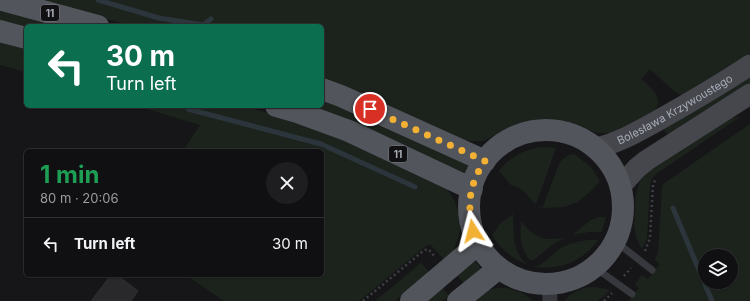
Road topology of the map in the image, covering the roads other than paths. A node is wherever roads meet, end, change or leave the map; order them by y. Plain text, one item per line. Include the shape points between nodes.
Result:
1 (2, 0) edge
2 (91, 24) edge
3 (0, 31) edge
4 (24, 37) edge
5 (750, 65) edge
6 (324, 90) edge
7 (750, 94) edge
8 (283, 108) edge
9 (596, 148) junction
10 (485, 161) junction
11 (620, 187) junction
12 (472, 189) junction
13 (616, 241) junction
14 (478, 244) junction
15 (594, 267) junction
16 (499, 268) junction
17 (652, 270) dead end
18 (549, 293) edge
19 (632, 294) dead end
20 (411, 301) edge
21 (458, 301) edge

1 - 2 main road, 11
3 - 4 main road
5 - 9 main road, Bolesława Krzywoustego via 630,135
6 - 10 main road
7 - 11 main road via 648,160
8 - 12 main road, 11 via 349,131
9 - 10 main road via 562,132 534,132 520,135 507,142
9 - 11 main road via 611,166
10 - 12 main road
11 - 13 main road via 623,205
12 - 14 main road via 470,217
13 - 15 main road via 603,260
13 - 17 lane
14 - 16 main road
14 - 20 main road
15 - 18 main road via 573,280 561,283
15 - 19 lane
16 - 18 main road
16 - 21 main road

